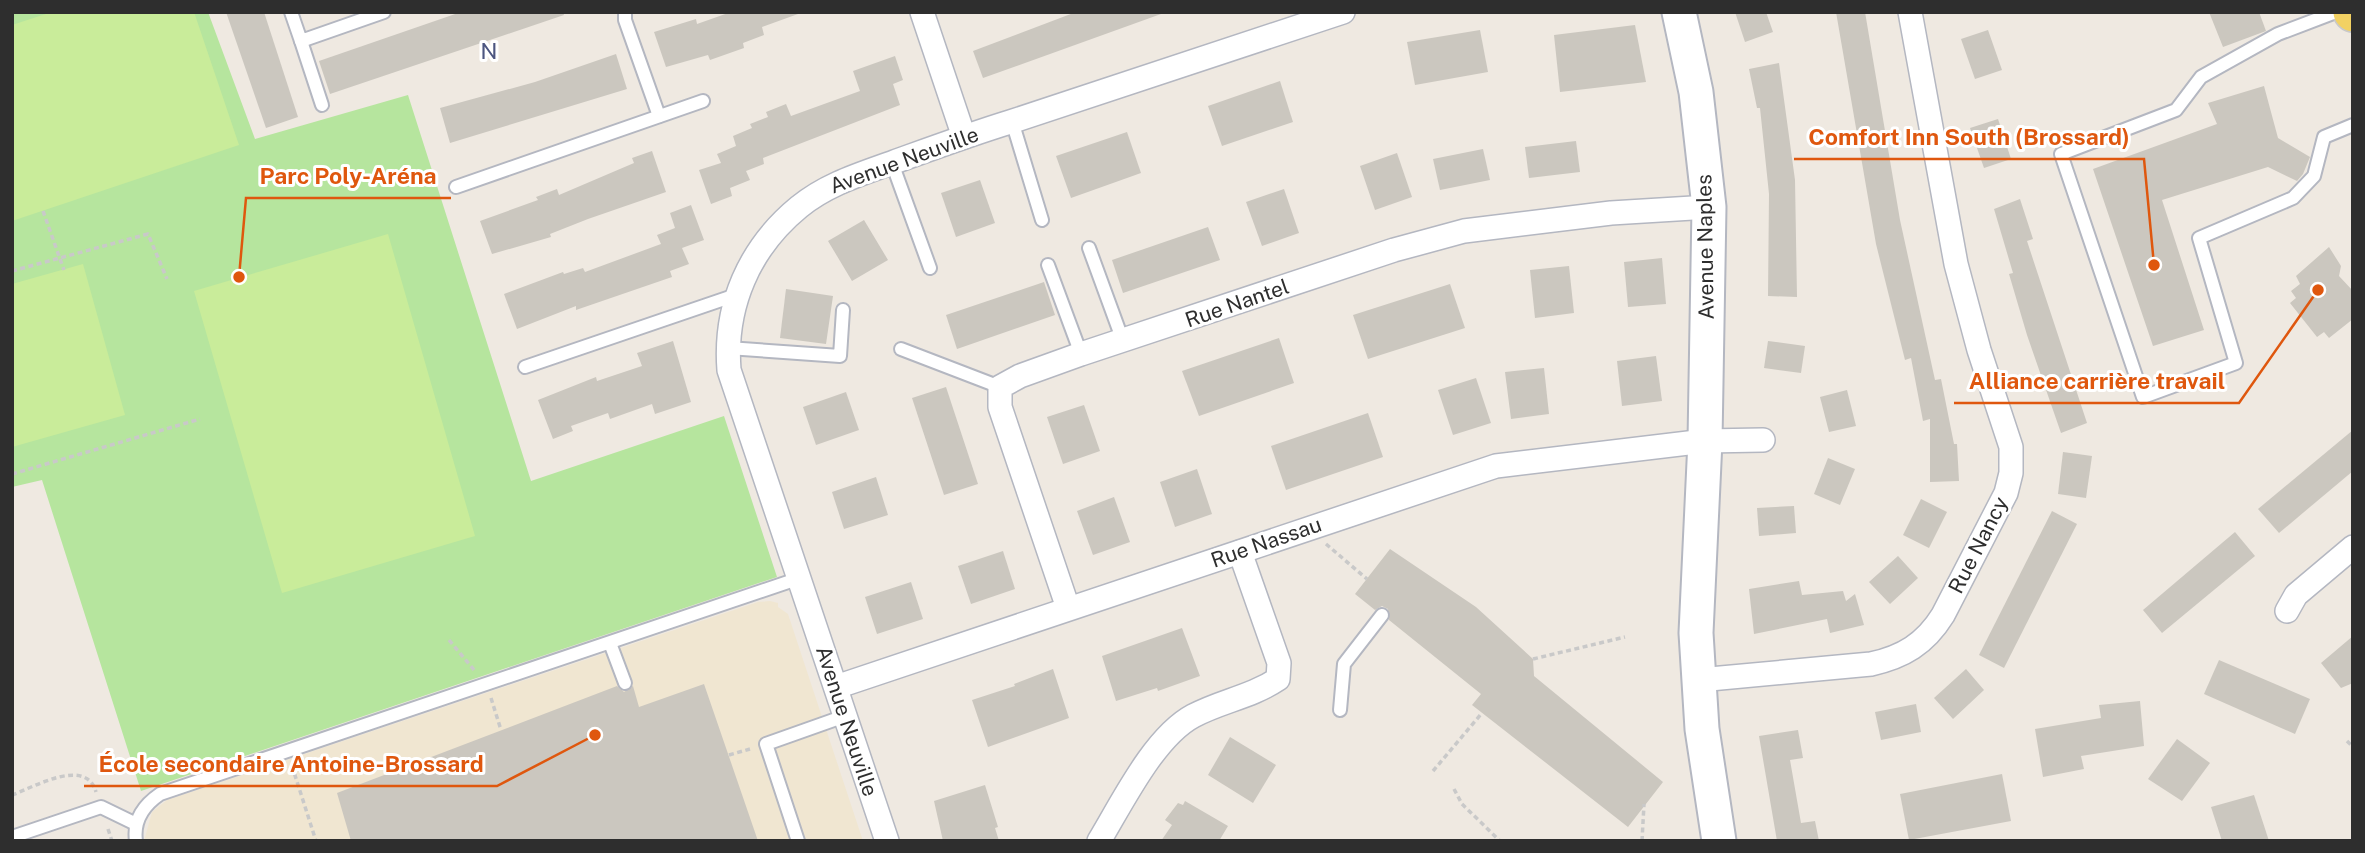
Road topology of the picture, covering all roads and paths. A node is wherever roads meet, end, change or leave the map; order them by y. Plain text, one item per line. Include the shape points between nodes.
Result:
1 (291, 12) edge
2 (384, 12) edge
3 (625, 12) edge
4 (922, 12) edge
5 (1343, 12) edge
6 (1679, 12) edge
7 (1910, 12) edge
8 (2336, 12) edge
9 (301, 41) junction
10 (703, 101) dead end
11 (322, 105) dead end
12 (659, 116) junction
13 (1012, 121) junction
14 (2353, 125) edge
15 (964, 137) junction
16 (892, 163) junction
17 (456, 187) dead end
18 (1709, 207) junction
19 (43, 211) dead end
20 (1042, 220) dead end
21 (1089, 248) dead end
22 (59, 257) junction
23 (1048, 265) dead end
24 (930, 268) dead end
25 (64, 270) dead end
26 (12, 271) edge
27 (167, 279) dead end
28 (736, 295) junction
29 (843, 310) dead end
30 (1123, 341) junction
31 (727, 348) junction
32 (901, 349) dead end
33 (1081, 354) junction
34 (525, 366) dead end
35 (1000, 387) junction
36 (200, 419) dead end
37 (1763, 440) dead end
38 (1705, 441) junction
39 (12, 474) edge
40 (1308, 528) junction
41 (2353, 547) edge
42 (1240, 552) junction
43 (800, 578) junction
44 (1367, 579) dead end
45 (1068, 608) junction
46 (2287, 611) dead end
47 (1382, 615) dead end
48 (1625, 636) dead end
49 (449, 640) dead end
50 (610, 643) junction
51 (1533, 660) dead end
52 (1699, 680) junction
53 (625, 683) dead end
54 (487, 684) junction
55 (836, 687) junction
56 (1340, 710) dead end
57 (1482, 713) dead end
58 (845, 716) junction
59 (501, 730) dead end
60 (2347, 741) dead end
61 (766, 744) junction
62 (2353, 747) edge
63 (287, 751) junction
64 (729, 755) dead end
65 (1433, 771) dead end
66 (1454, 789) dead end
67 (12, 795) edge
68 (1644, 804) dead end
69 (101, 807) junction
70 (136, 824) junction
71 (12, 836) edge
72 (112, 841) edge
73 (136, 841) edge
74 (316, 841) edge
75 (798, 841) edge
76 (887, 841) edge
77 (1099, 841) edge
78 (1500, 841) edge
79 (1642, 841) edge
80 (1720, 841) edge

1 - 9 lane
2 - 9 lane
3 - 12 lane
4 - 15 street
5 - 13 street, Avenue Neuville
6 - 18 street, Avenue Naples via 1696,92
7 - 52 street, Rue Nancy via 1956,264 2011,447 2006,493 1943,615 1916,647 1871,664
8 - 14 lane via 2278,34 2201,78 2176,110 2061,155 2143,397 2236,362 2199,238 2293,198 2314,176 2324,137
9 - 11 lane
10 - 12 lane
12 - 17 lane
13 - 15 street, Avenue Neuville
13 - 20 lane
15 - 16 street, Avenue Neuville
16 - 24 lane
16 - 28 street, Avenue Neuville via 818,192 799,206 762,245
18 - 30 street, Rue Nantel via 1611,213 1464,231
18 - 38 street, Avenue Naples
19 - 22 path
21 - 30 lane
22 - 25 path
22 - 26 path
22 - 27 path via 148,234
23 - 33 lane
28 - 31 street, Avenue Neuville
28 - 34 lane
29 - 31 lane via 840,356
30 - 33 street, Rue Nantel
31 - 43 street, Avenue Neuville via 729,370
32 - 35 lane
33 - 35 street, Rue Nantel
35 - 45 street via 1000,407
36 - 39 path
37 - 38 street
38 - 40 street, Rue Nassau via 1496,466
38 - 52 street, Avenue Naples via 1697,582
40 - 42 street, Rue Nassau
40 - 44 path
41 - 46 street via 2295,595
42 - 45 street, Rue Nassau
42 - 77 street via 1279,663 1278,678 1173,730
43 - 50 lane
43 - 55 street, Avenue Neuville
45 - 55 street, Rue Nassau
47 - 56 lane via 1344,664
48 - 51 path
49 - 54 path
50 - 53 lane
50 - 54 lane
52 - 80 street, Avenue Naples
54 - 59 path
54 - 63 lane
55 - 58 street, Avenue Neuville
57 - 65 path
58 - 61 lane
58 - 76 street, Avenue Neuville
60 - 62 path
61 - 64 path
61 - 75 lane
63 - 70 lane via 160,793 146,804
63 - 74 path
66 - 78 path via 1462,804
67 - 69 path via 76,773 94,786
68 - 79 path
69 - 70 lane
69 - 71 lane
69 - 72 path
70 - 73 lane

